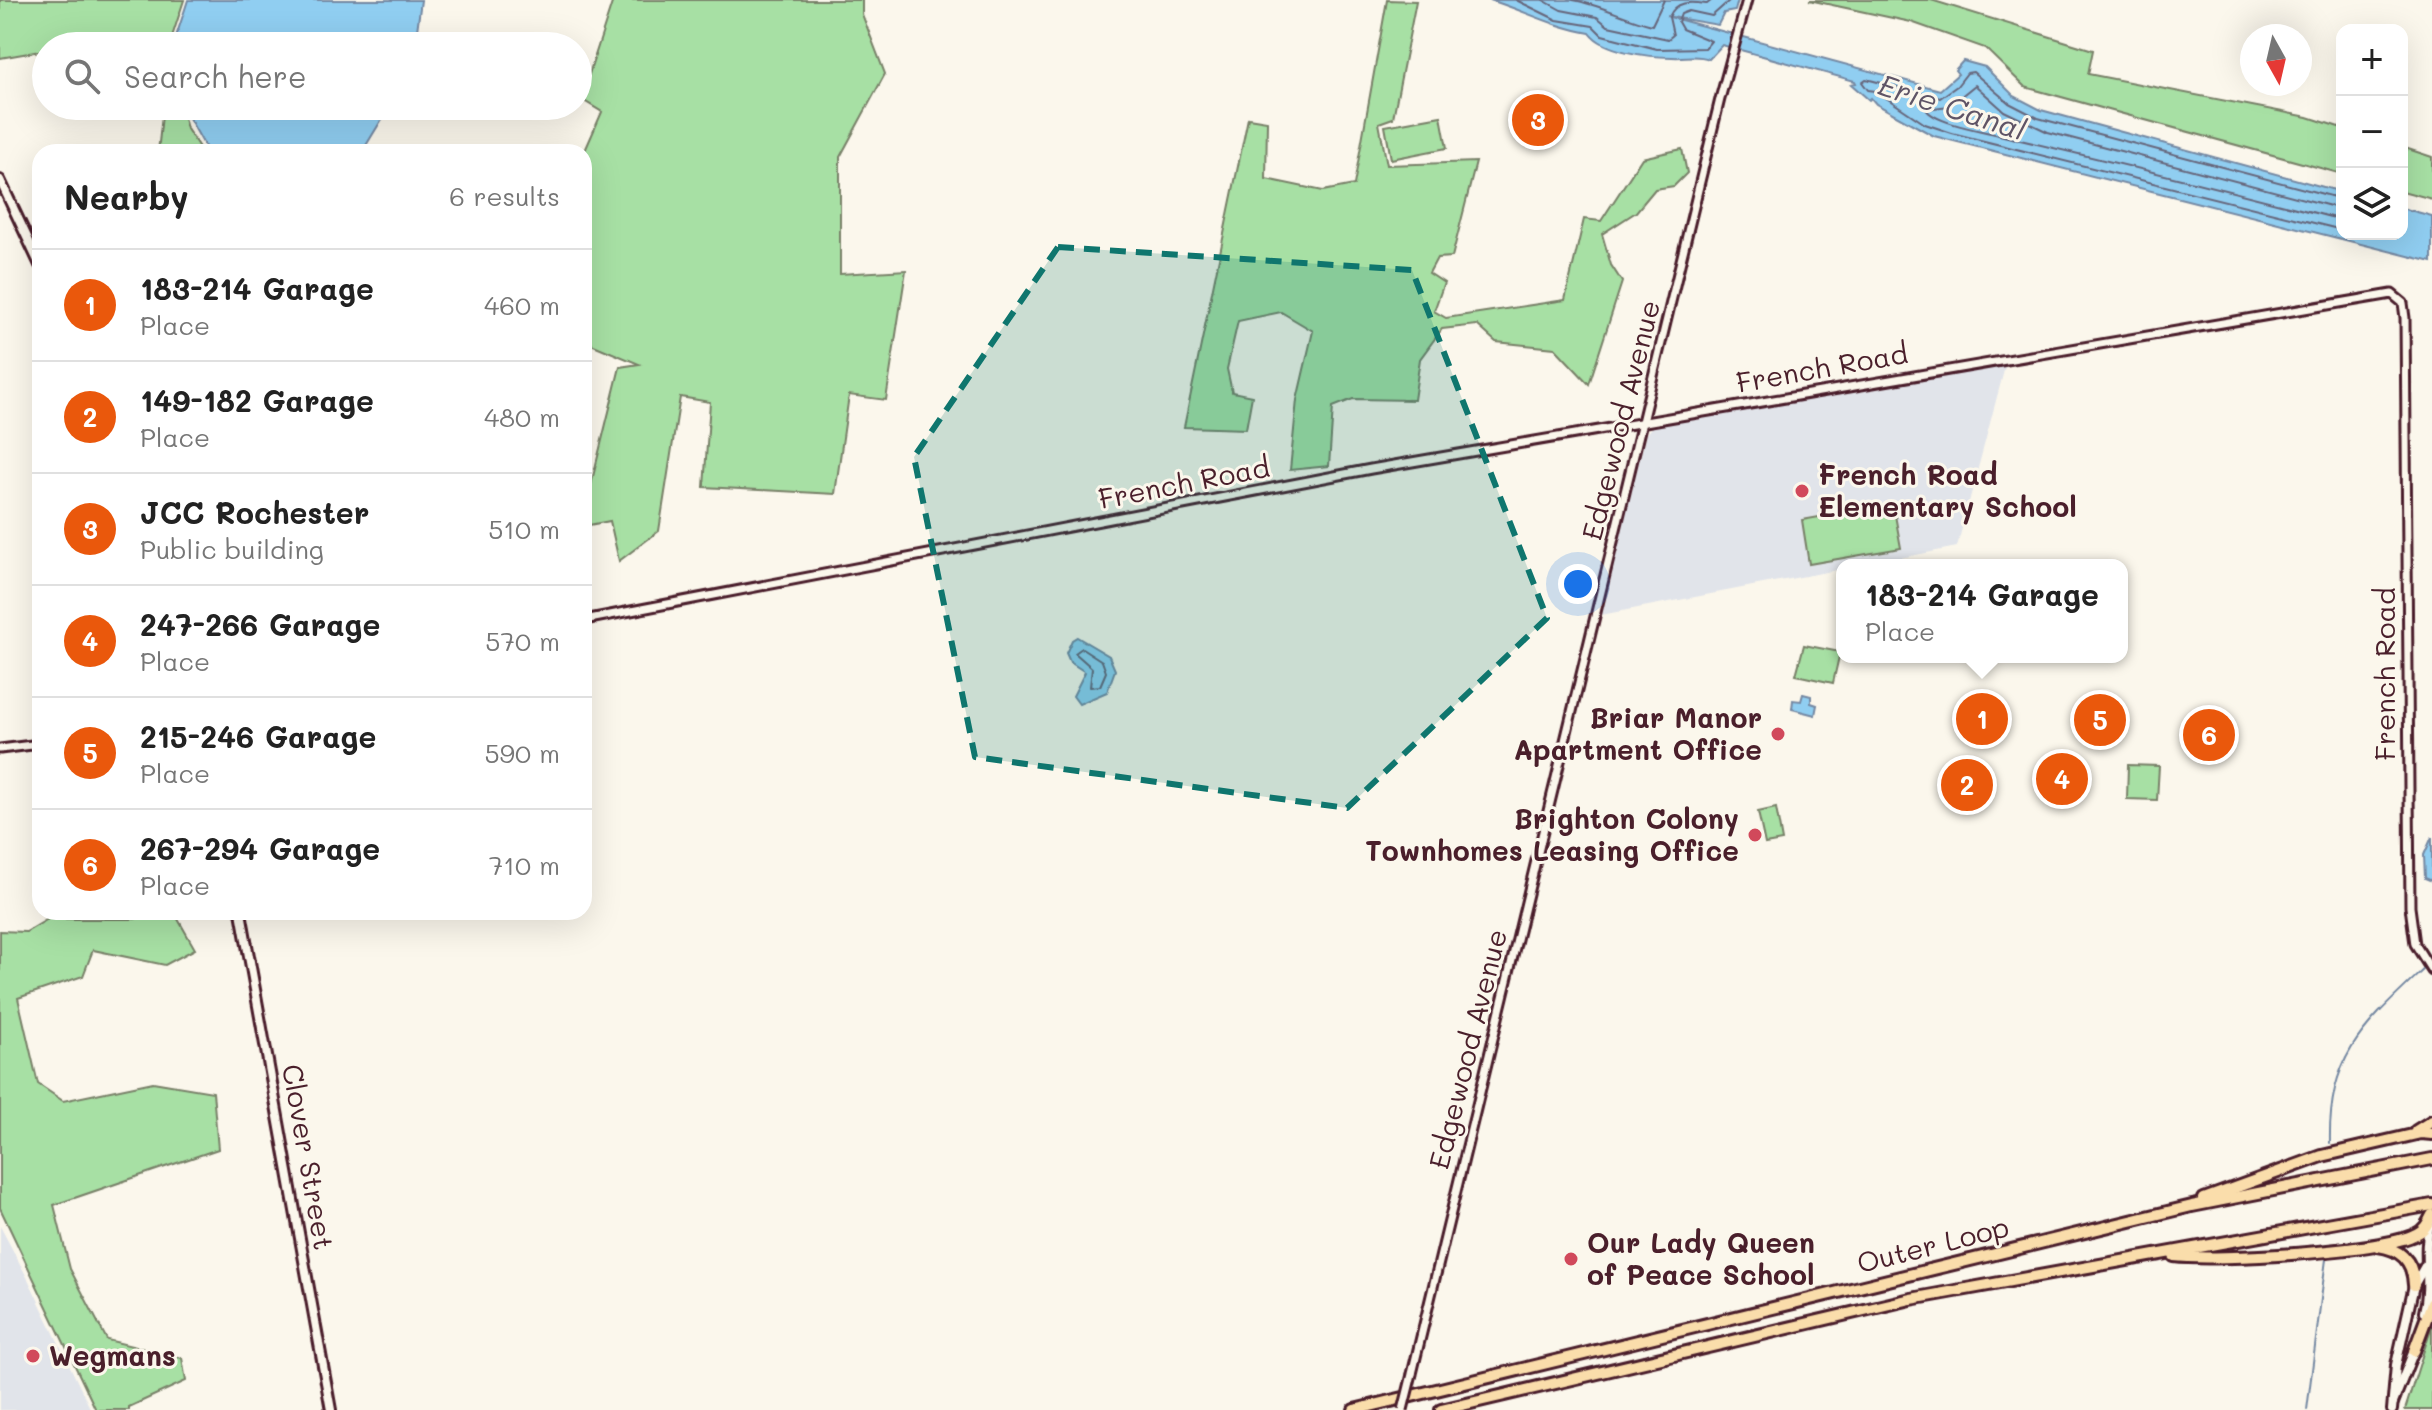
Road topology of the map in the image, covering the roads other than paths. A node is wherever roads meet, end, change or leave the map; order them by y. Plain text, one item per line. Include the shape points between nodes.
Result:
1 (1747, 0) edge
2 (0, 180) edge
3 (32, 248) edge
4 (1643, 421) junction
5 (592, 618) edge
6 (32, 745) edge
7 (0, 749) edge
8 (242, 920) edge
9 (2432, 971) edge
10 (2432, 1121) edge
11 (2432, 1134) edge
12 (2399, 1138) junction
13 (2432, 1159) edge
14 (2432, 1205) edge
15 (2192, 1206) junction
16 (2432, 1215) edge
17 (2360, 1246) junction
18 (2160, 1254) junction
19 (2429, 1257) edge
20 (2414, 1285) junction
21 (2432, 1303) edge
22 (2414, 1351) junction
23 (2392, 1407) edge
24 (331, 1410) edge
25 (1354, 1410) edge
26 (1403, 1410) edge
27 (1441, 1410) edge

1 - 4 street, Edgewood Avenue
2 - 3 main road
4 - 5 street, French Road
4 - 9 street, French Road via 2378,295 2400,298 2405,318 2410,907 2415,944
4 - 26 street, Edgewood Avenue, bridge
6 - 7 street
8 - 24 main road, Clover Street
10 - 12 highway
11 - 12 highway
12 - 15 highway via 2310,1159
13 - 15 highway, Outer Loop
14 - 18 highway, Outer Loop
15 - 25 highway, Outer Loop
16 - 17 highway via 2426,1227 2411,1236
16 - 19 main road via 2426,1238
17 - 18 highway via 2228,1256
17 - 20 highway via 2399,1252 2411,1265
18 - 27 highway, Outer Loop via 1844,1313
19 - 20 main road
19 - 22 main road via 2429,1294
20 - 23 main road
21 - 22 highway
22 - 23 main road

